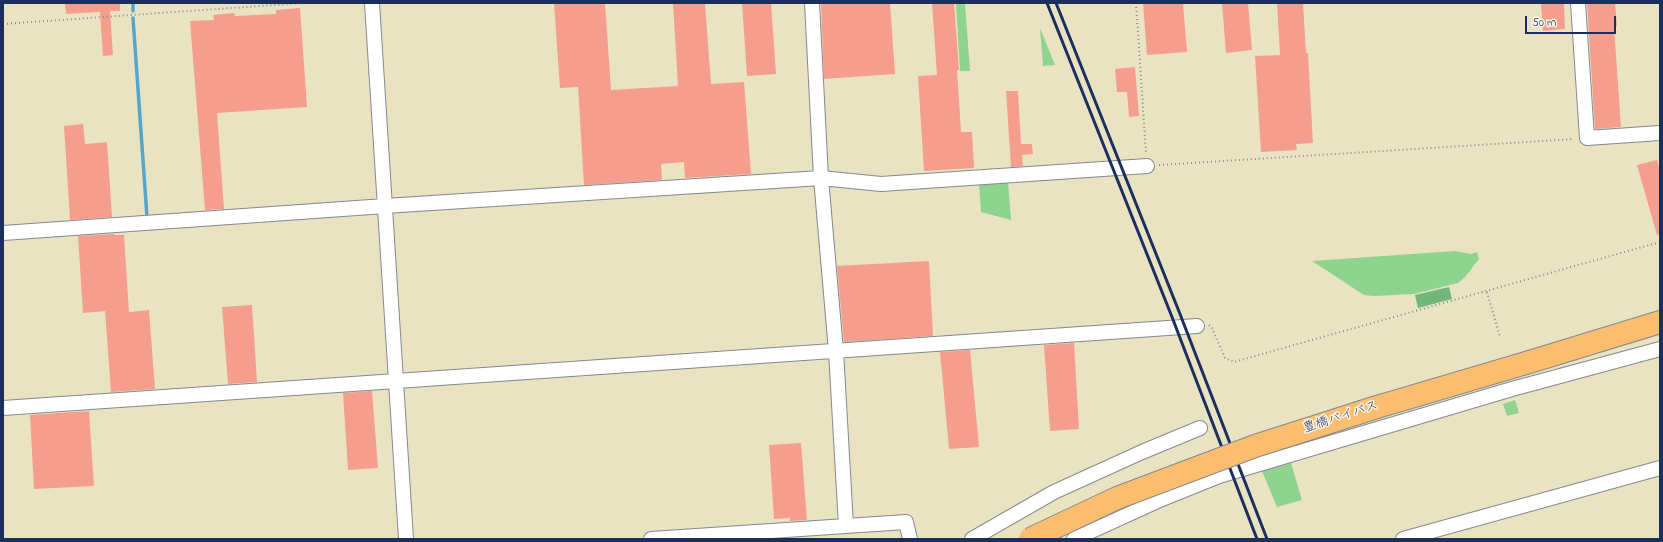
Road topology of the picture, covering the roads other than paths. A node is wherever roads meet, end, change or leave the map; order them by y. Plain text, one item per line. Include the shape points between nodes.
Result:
1 (372, 3) edge
2 (812, 3) edge
3 (1578, 3) edge
4 (1660, 133) edge
5 (1147, 166) road end
6 (822, 178) junction
7 (384, 206) junction
8 (3, 233) edge
9 (1660, 320) edge
10 (1197, 326) road end
11 (1660, 333) edge
12 (1660, 349) edge
13 (836, 351) junction
14 (396, 382) junction
15 (3, 408) edge
16 (1200, 428) dead end
17 (1660, 468) edge
18 (846, 526) junction
19 (406, 539) edge
20 (651, 539) edge
21 (910, 539) edge
22 (972, 539) edge
23 (1030, 539) edge
24 (1050, 539) edge
25 (1074, 539) edge
26 (1404, 539) edge

1 - 7 street
2 - 6 street
3 - 4 street via 1587,138
5 - 6 street via 881,184
6 - 7 street
6 - 13 street
7 - 8 street
7 - 14 street
9 - 23 highway, 豊橋バイパス, bridge via 1255,446 1117,498
10 - 13 street
11 - 24 highway, 豊橋バイパス via 1377,414 1257,453 1175,482
12 - 25 street via 1512,389 1219,476
13 - 14 street
13 - 18 street
14 - 15 street
14 - 19 street
16 - 22 street via 1054,492
17 - 26 street
18 - 20 street
18 - 21 street via 906,522

